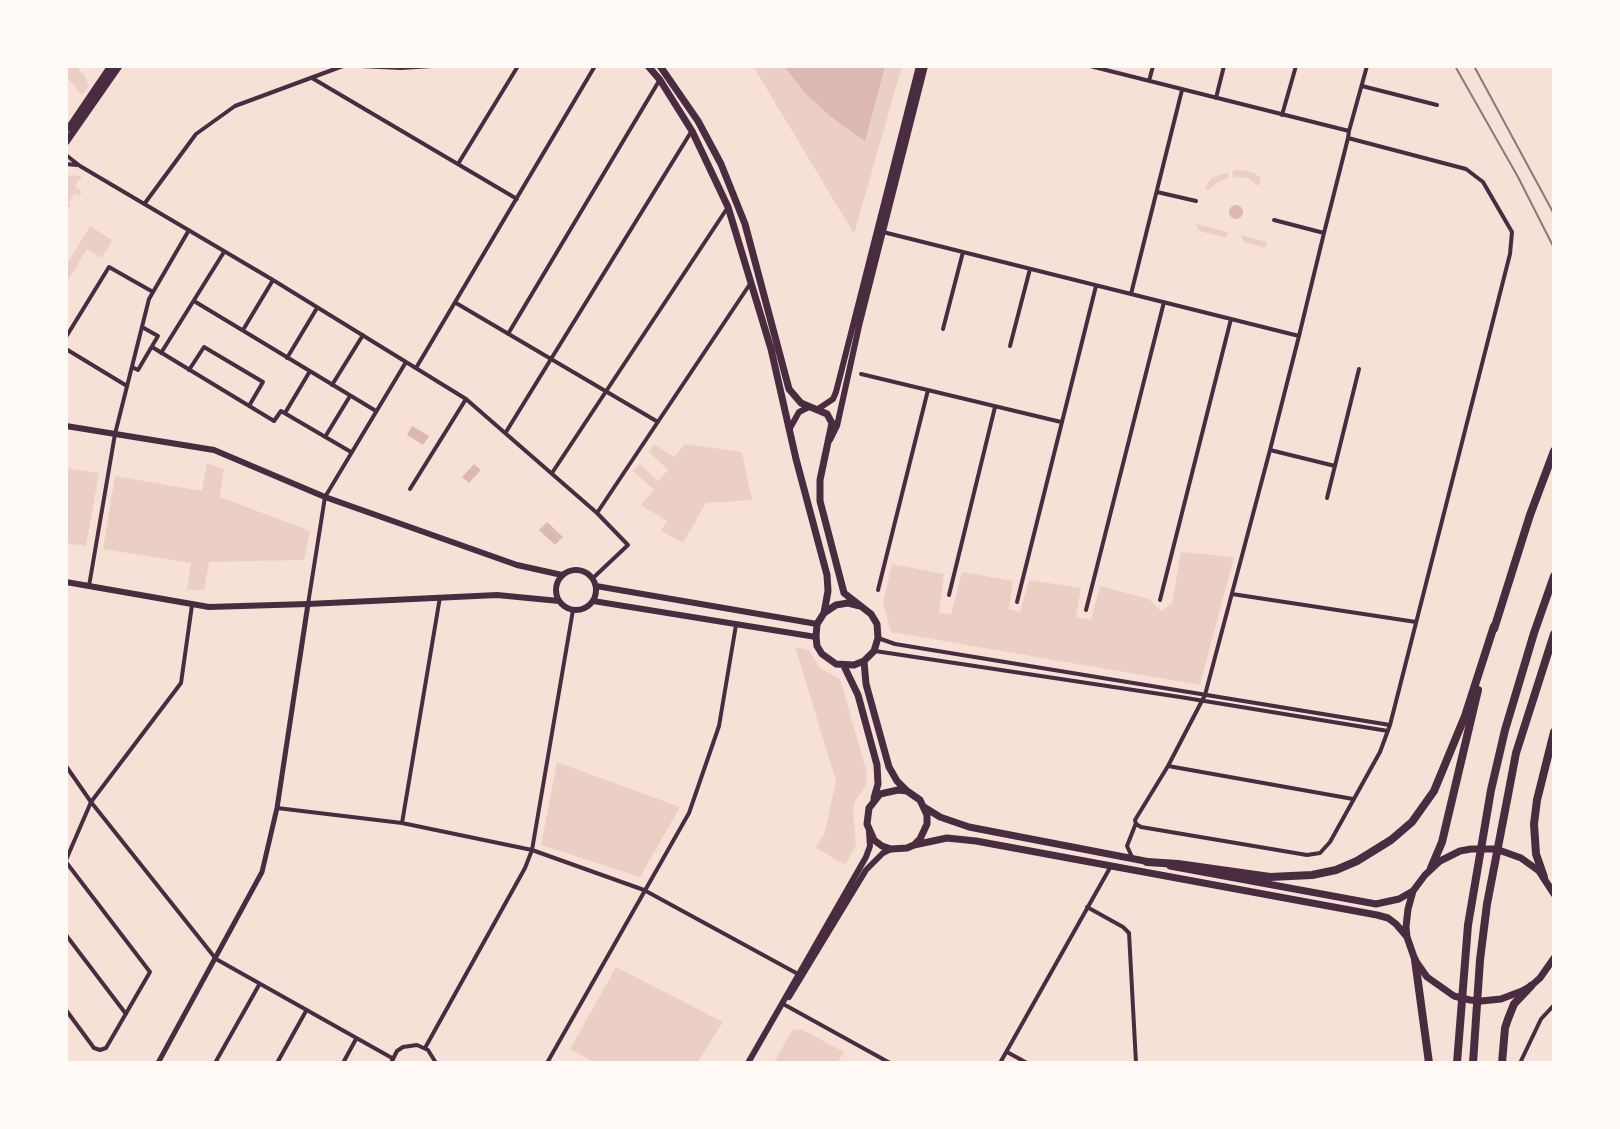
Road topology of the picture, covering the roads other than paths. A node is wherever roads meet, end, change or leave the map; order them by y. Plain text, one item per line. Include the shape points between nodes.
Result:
1 (111, 66) edge
2 (119, 66) edge
3 (343, 66) edge
4 (360, 66) edge
5 (432, 66) edge
6 (518, 66) edge
7 (595, 66) edge
8 (648, 66) edge
9 (660, 66) edge
10 (919, 66) edge
11 (926, 66) edge
12 (1090, 66) edge
13 (1153, 66) edge
14 (1224, 66) edge
15 (1296, 66) edge
16 (1367, 66) edge
17 (312, 78) junction
18 (660, 80) junction
19 (1149, 81) junction
20 (1362, 86) junction
21 (1182, 90) junction
22 (1216, 98) junction
23 (1437, 105) dead end
24 (1282, 115) junction
25 (66, 129) edge
26 (692, 131) junction
27 (1349, 131) junction
28 (1348, 138) junction
29 (66, 142) edge
30 (66, 155) edge
31 (66, 164) edge
32 (458, 164) junction
33 (80, 166) junction
34 (1157, 192) junction
35 (517, 199) junction
36 (1196, 201) dead end
37 (145, 203) junction
38 (728, 207) junction
39 (1274, 220) dead end
40 (189, 230) junction
41 (884, 232) junction
42 (1324, 233) junction
43 (225, 252) junction
44 (963, 252) junction
45 (1030, 269) junction
46 (273, 280) junction
47 (751, 282) junction
48 (1096, 286) junction
49 (153, 292) junction
50 (1131, 294) junction
51 (194, 301) junction
52 (1164, 302) junction
53 (456, 303) junction
54 (317, 308) junction
55 (1231, 319) junction
56 (142, 327) junction
57 (943, 329) dead end
58 (243, 330) junction
59 (508, 334) junction
60 (363, 335) junction
61 (1299, 336) junction
62 (66, 337) edge
63 (1010, 346) dead end
64 (152, 347) junction
65 (66, 349) edge
66 (161, 353) junction
67 (287, 358) junction
68 (551, 359) junction
69 (406, 362) junction
70 (132, 367) junction
71 (416, 368) junction
72 (1359, 369) dead end
73 (189, 370) junction
74 (310, 371) junction
75 (861, 374) dead end
76 (332, 385) junction
77 (127, 386) junction
78 (928, 390) junction
79 (606, 392) junction
80 (350, 396) junction
81 (466, 399) junction
82 (249, 406) junction
83 (995, 407) junction
84 (814, 408) junction
85 (376, 411) junction
86 (285, 413) junction
87 (658, 422) junction
88 (1061, 422) junction
89 (66, 426) edge
90 (789, 430) junction
91 (506, 432) junction
92 (115, 434) junction
93 (325, 437) junction
94 (830, 441) junction
95 (1270, 450) junction
96 (351, 452) junction
97 (1554, 452) edge
98 (1335, 466) junction
99 (552, 473) junction
100 (410, 489) dead end
101 (325, 497) junction
102 (1327, 498) dead end
103 (597, 513) junction
104 (562, 575) junction
105 (1554, 576) edge
106 (593, 578) junction
107 (66, 582) edge
108 (89, 586) junction
109 (596, 586) junction
110 (878, 590) dead end
111 (1232, 594) junction
112 (949, 595) dead end
113 (441, 596) junction
114 (1160, 600) dead end
115 (559, 601) junction
116 (593, 601) junction
117 (1017, 602) dead end
118 (192, 604) junction
119 (308, 604) junction
120 (860, 606) junction
121 (573, 610) junction
122 (1086, 610) dead end
123 (824, 613) junction
124 (1416, 622) junction
125 (736, 623) junction
126 (818, 624) junction
127 (1494, 626) junction
128 (1554, 634) edge
129 (816, 638) junction
130 (878, 639) junction
131 (874, 651) junction
132 (864, 661) junction
133 (844, 666) junction
134 (1206, 695) junction
135 (1202, 700) junction
136 (1390, 725) junction
137 (1388, 731) junction
138 (1554, 732) edge
139 (66, 766) edge
140 (1168, 766) junction
141 (908, 791) junction
142 (1353, 799) junction
143 (873, 801) junction
144 (91, 802) junction
145 (924, 807) junction
146 (277, 808) junction
147 (402, 823) junction
148 (1136, 823) junction
149 (869, 832) junction
150 (914, 845) junction
151 (891, 849) junction
152 (532, 850) junction
153 (1135, 860) junction
154 (66, 861) edge
155 (1148, 862) junction
156 (1111, 866) junction
157 (1431, 868) junction
158 (1544, 877) junction
159 (644, 891) junction
160 (1413, 891) junction
161 (1554, 894) edge
162 (1087, 908) junction
163 (66, 935) edge
164 (1407, 937) junction
165 (216, 959) junction
166 (1415, 960) junction
167 (1553, 960) edge
168 (798, 974) junction
169 (259, 985) junction
170 (1531, 986) junction
171 (785, 1005) junction
172 (1554, 1005) edge
173 (66, 1010) edge
174 (306, 1011) junction
175 (126, 1014) junction
176 (356, 1039) junction
177 (425, 1048) junction
178 (1007, 1052) junction
179 (391, 1061) edge
180 (158, 1063) edge
181 (215, 1063) edge
182 (277, 1063) edge
183 (343, 1063) edge
184 (436, 1063) edge
185 (547, 1063) edge
186 (748, 1063) edge
187 (753, 1063) edge
188 (890, 1063) edge
189 (1000, 1063) edge
190 (1027, 1063) edge
191 (1136, 1063) edge
192 (1429, 1063) edge
193 (1457, 1063) edge
194 (1473, 1063) edge
195 (1502, 1063) edge
196 (1520, 1063) edge

1 - 25 main road
2 - 29 main road
3 - 17 street
4 - 5 street
6 - 32 street
7 - 35 street
8 - 18 main road
9 - 84 main road via 698,121 721,164 745,224 789,388 794,397
10 - 84 main road via 836,392 833,399
11 - 41 main road
12 - 19 street
13 - 19 street
14 - 22 street
15 - 24 street
16 - 20 street
17 - 32 street
17 - 37 street via 235,106 196,134
18 - 26 main road
18 - 59 street
19 - 21 street
20 - 23 street
20 - 27 street
21 - 22 street
21 - 34 street
22 - 24 street
24 - 27 street
26 - 38 main road
26 - 68 street
27 - 28 street
28 - 42 street
28 - 124 street via 1466,169 1483,182 1512,232 1510,254
30 - 33 street
31 - 33 street
32 - 35 street
33 - 37 street
34 - 36 street
34 - 50 street
35 - 53 street
37 - 40 street
38 - 47 main road
38 - 79 street
39 - 42 street
40 - 43 street
40 - 49 street
41 - 44 street
41 - 94 main road via 837,426
42 - 61 street
43 - 46 street
43 - 51 street
44 - 45 street
44 - 57 street
45 - 48 street
45 - 63 street
46 - 54 street
46 - 58 street
47 - 87 street
47 - 90 main road
48 - 50 street
48 - 88 street
49 - 56 street
49 - 62 street via 109,267
50 - 52 street
51 - 58 street
51 - 66 street
52 - 55 street
52 - 122 street
53 - 59 street
53 - 71 street
54 - 60 street
54 - 67 street
55 - 61 street
55 - 114 street
56 - 64 street via 158,336
56 - 70 street
58 - 67 street
59 - 68 street
60 - 69 street
60 - 76 street
61 - 95 street
64 - 66 street
64 - 70 street via 138,370
65 - 77 street
66 - 73 street
67 - 74 street
68 - 79 street
68 - 91 street
69 - 71 street
69 - 85 street
70 - 77 street
71 - 81 street
72 - 98 street
73 - 82 street
73 - 82 street via 204,347 263,382
74 - 76 street
74 - 86 street
75 - 78 street
76 - 80 street
77 - 92 street
78 - 83 street
78 - 110 street
79 - 87 street
79 - 99 street
80 - 85 street
80 - 93 street
81 - 91 street
81 - 100 street
82 - 86 street via 274,421 281,411
83 - 88 street
83 - 112 street
84 - 90 main road via 799,412
84 - 94 main road via 827,414 832,423
85 - 96 street
86 - 93 street
87 - 103 street
88 - 117 street
89 - 92 main road
90 - 123 main road via 827,575
91 - 99 street
92 - 101 main road via 214,450
92 - 108 street
93 - 96 street
94 - 120 main road via 820,480 820,501 844,593
95 - 98 street
95 - 111 street
96 - 101 street
97 - 127 highway
98 - 102 street
99 - 103 street
101 - 104 main road via 517,565
101 - 119 street
103 - 106 street via 627,545
104 - 106 main road via 582,570
104 - 115 main road via 556,587
105 - 193 highway via 1505,730 1491,790 1468,925
106 - 109 main road
107 - 108 main road
108 - 118 main road
109 - 116 main road
109 - 126 main road
111 - 124 street
111 - 134 street
113 - 115 main road via 497,595
113 - 119 main road
113 - 147 street
115 - 121 main road
116 - 121 main road via 587,607
116 - 125 main road
118 - 119 main road
118 - 144 street via 181,683
119 - 146 street
120 - 123 main road via 836,605
120 - 130 main road via 877,624
121 - 152 street
123 - 126 main road
124 - 136 street
125 - 129 main road
125 - 159 street via 719,726 689,813
126 - 129 main road
127 - 155 highway via 1465,716 1434,791 1412,822 1391,840 1357,861 1312,875 1270,877
127 - 157 highway via 1442,842
128 - 194 highway via 1516,753 1484,925
129 - 133 main road via 822,654
130 - 131 main road
130 - 134 street
131 - 132 main road
131 - 135 street
132 - 133 main road
132 - 141 main road via 866,684 889,767
133 - 143 main road via 858,694 877,765 878,784
134 - 135 street
134 - 136 street
135 - 137 street
135 - 140 street
136 - 137 street
137 - 142 street
138 - 158 highway via 1534,824 1536,854
139 - 144 street
140 - 142 street
140 - 148 street
141 - 143 main road via 890,790
141 - 145 main road
142 - 148 street via 1330,842 1320,853 1308,855 1141,827
143 - 149 main road via 867,816
144 - 154 street
144 - 165 street
145 - 150 main road via 925,832
145 - 153 main road via 969,827
146 - 147 street
146 - 165 street via 262,872
147 - 152 street
148 - 153 street via 1127,846
149 - 151 main road via 874,840
149 - 168 main road via 866,857
150 - 151 main road
150 - 156 main road via 958,838
151 - 171 main road via 866,870
152 - 159 street
152 - 177 street
153 - 155 main road
154 - 175 street via 150,972
155 - 160 main road via 1376,904
156 - 162 street
156 - 164 main road via 1377,915 1388,918
157 - 158 main road via 1460,851 1487,848 1521,858
157 - 160 main road
158 - 161 main road
159 - 168 street
159 - 185 street
160 - 164 main road
162 - 178 street
162 - 191 street via 1129,933
163 - 175 street
164 - 166 main road
165 - 169 street
165 - 180 street
166 - 170 main road via 1437,985 1470,1000 1501,999
166 - 192 highway
167 - 170 main road
168 - 186 main road
169 - 174 street
169 - 181 street
170 - 195 highway via 1514,1004 1508,1019
171 - 187 main road
171 - 188 street
172 - 196 street via 1541,1019
173 - 175 street via 94,1048 100,1050 106,1048
174 - 176 street
174 - 182 street
176 - 179 street
176 - 183 street
177 - 179 street via 403,1047
177 - 184 street
178 - 189 street
178 - 190 street

